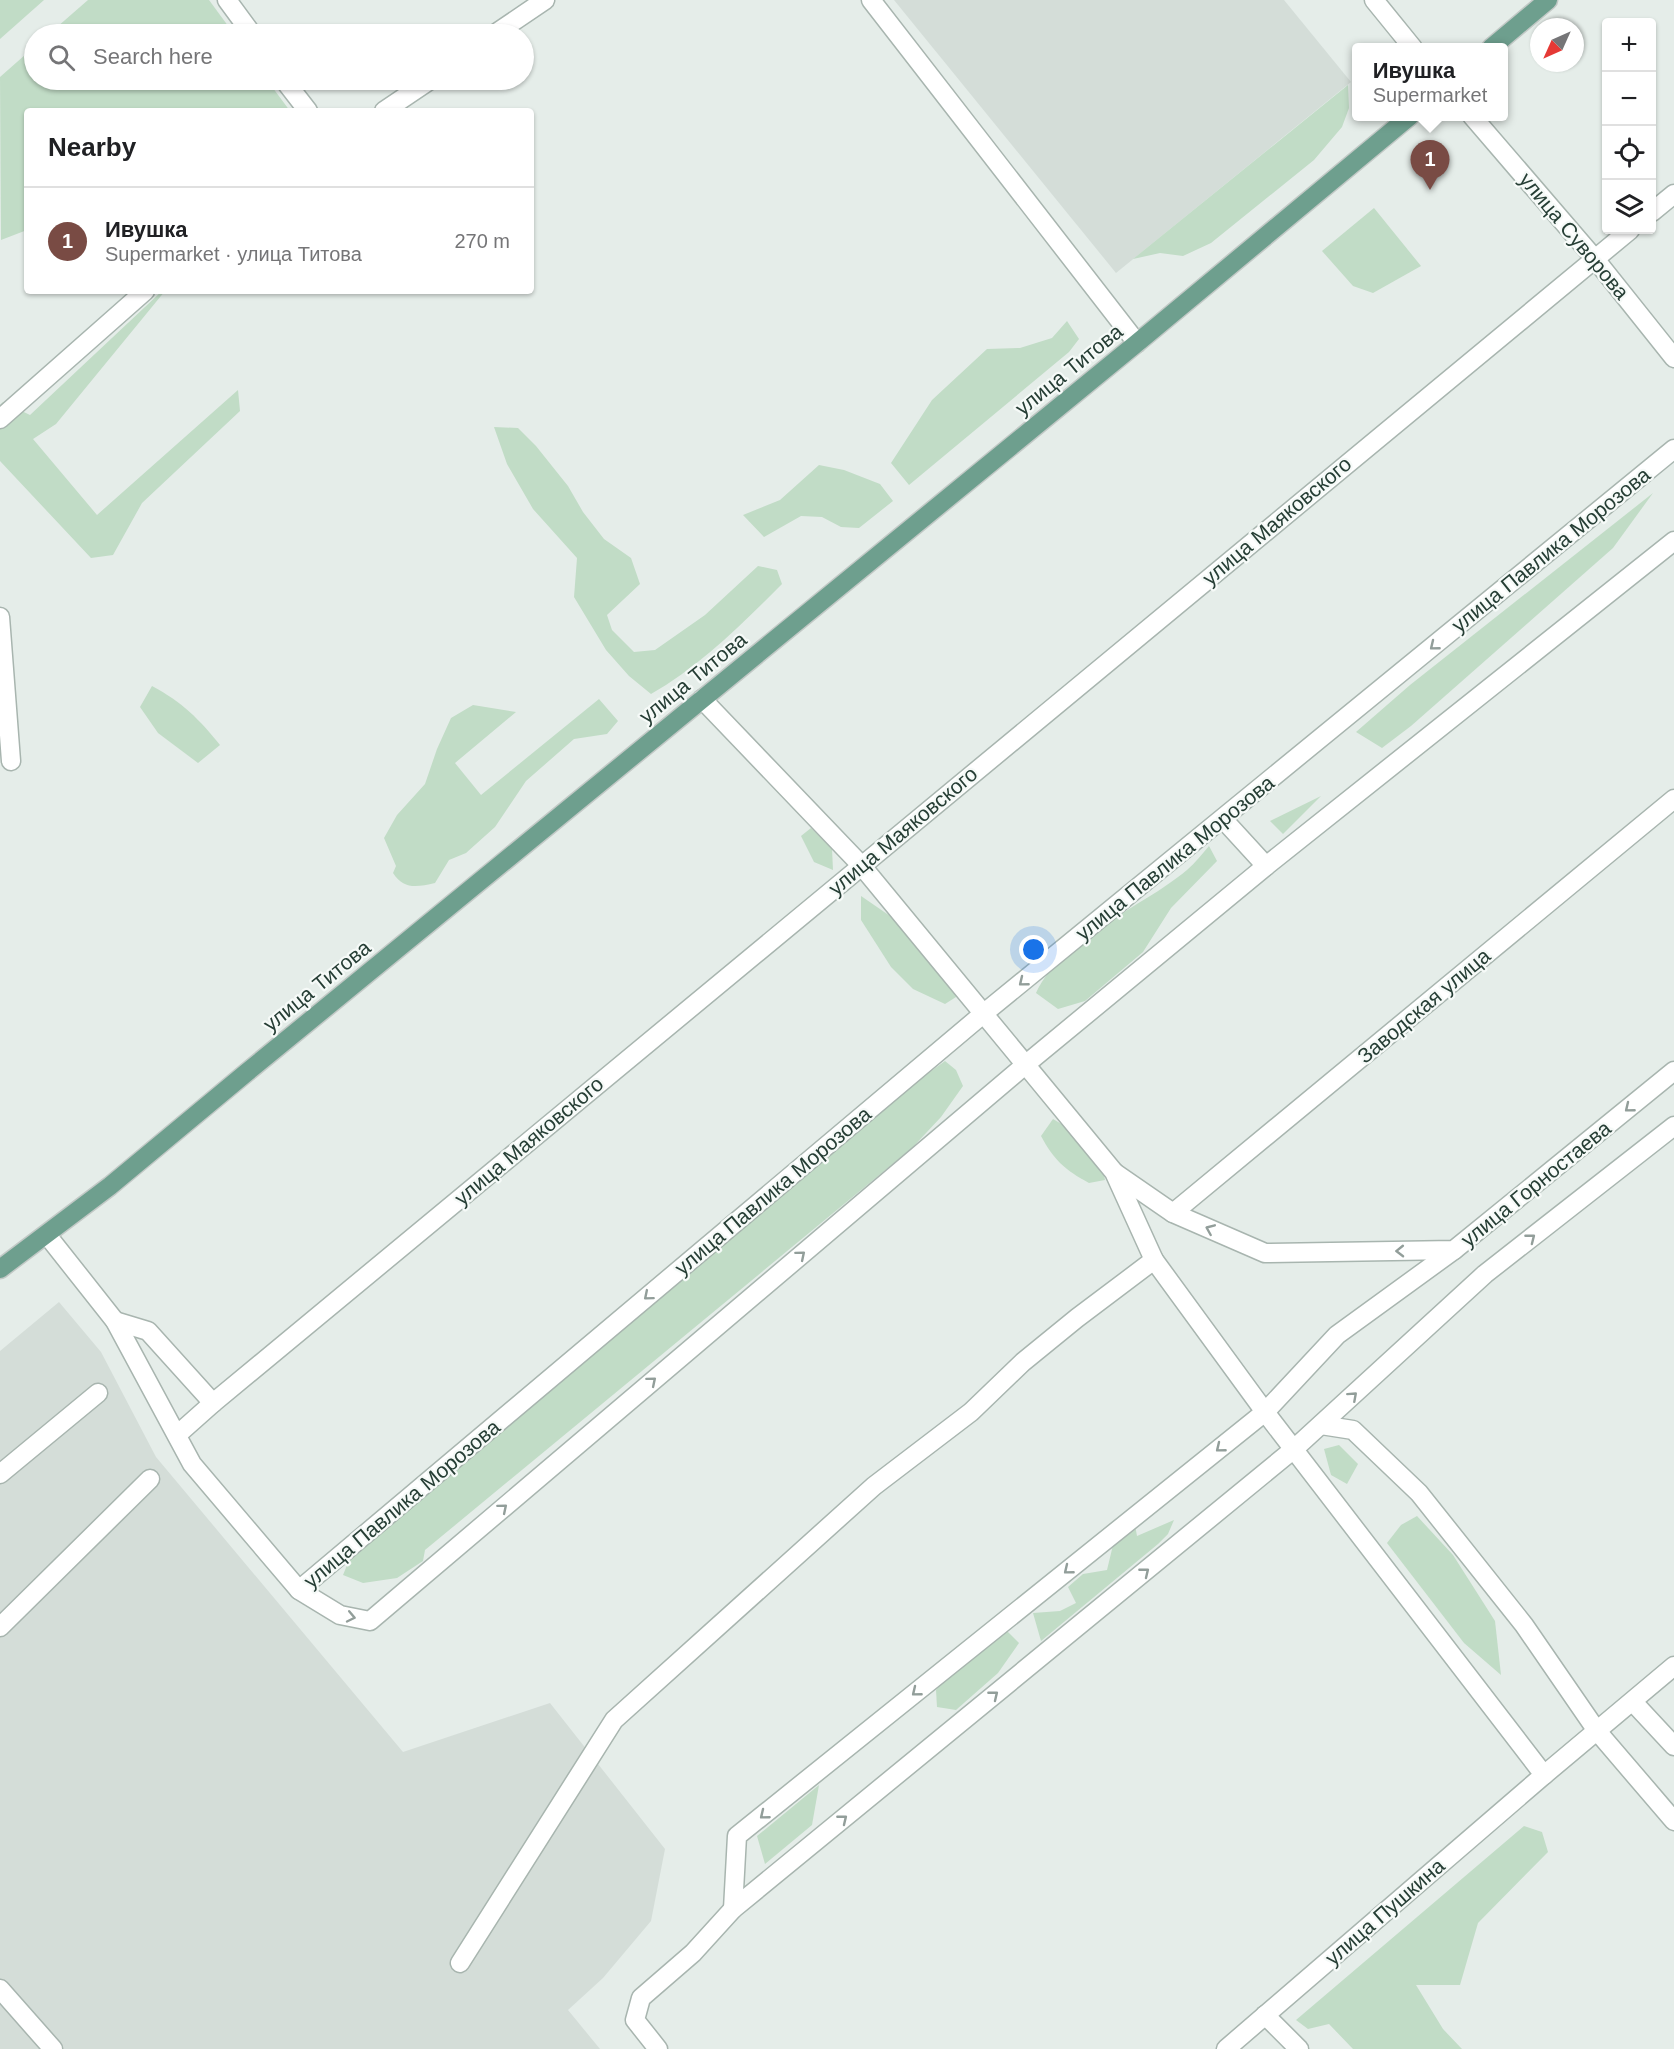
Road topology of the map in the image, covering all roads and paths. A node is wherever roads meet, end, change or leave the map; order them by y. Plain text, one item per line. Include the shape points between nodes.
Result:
1 (227, 0) edge
2 (545, 0) edge
3 (871, 0) edge
4 (1374, 0) edge
5 (1548, 0) edge
6 (245, 24) edge
7 (510, 24) edge
8 (1409, 43) edge
9 (1497, 43) edge
10 (292, 90) edge
11 (415, 90) edge
12 (306, 108) edge
13 (388, 108) edge
14 (1405, 121) edge
15 (1475, 121) edge
16 (1674, 194) edge
17 (1656, 209) edge
18 (1625, 234) edge
19 (1595, 259) junction
20 (142, 294) edge
21 (1137, 343) junction
22 (1674, 358) edge
23 (0, 419) edge
24 (1674, 449) edge
25 (1674, 541) edge
26 (0, 617) edge
27 (702, 699) junction
28 (10, 761) dead end
29 (1674, 799) edge
30 (1223, 819) junction
31 (861, 865) junction
32 (1266, 866) junction
33 (983, 1014) junction
34 (1025, 1065) junction
35 (1674, 1071) edge
36 (1674, 1126) edge
37 (1114, 1172) junction
38 (1173, 1214) junction
39 (47, 1235) junction
40 (1454, 1250) junction
41 (1154, 1260) junction
42 (2, 1261) edge
43 (115, 1322) junction
44 (98, 1393) dead end
45 (213, 1403) junction
46 (1265, 1412) junction
47 (1321, 1425) junction
48 (177, 1435) junction
49 (1294, 1449) junction
50 (0, 1474) edge
51 (150, 1479) dead end
52 (299, 1590) junction
53 (0, 1627) edge
54 (1674, 1666) edge
55 (1633, 1702) junction
56 (1597, 1731) junction
57 (1674, 1746) edge
58 (1544, 1774) junction
59 (1674, 1821) edge
60 (733, 1909) junction
61 (460, 1963) dead end
62 (0, 1989) edge
63 (1265, 2015) junction
64 (52, 2049) edge
65 (658, 2049) edge
66 (1226, 2049) edge
67 (1299, 2049) edge

1 - 6 street
2 - 7 street
3 - 21 street
4 - 8 street
5 - 9 main road
10 - 12 street
11 - 13 street
14 - 21 main road, улица Титова
15 - 19 street, улица Суворова
16 - 17 street
18 - 19 street, улица Маяковского
19 - 22 street, улица Суворова
19 - 31 street, улица Маяковского
20 - 23 street
21 - 27 main road, улица Титова
24 -> 30 street, улица Павлика Морозова
25 - 32 street, улица Павлика Морозова
26 - 28 street
27 - 31 street
27 - 39 main road, улица Титова
29 - 38 street, Заводская улица
30 - 32 street
30 -> 33 street, улица Павлика Морозова
31 - 33 street
31 - 45 street, улица Маяковского
32 - 34 street, улица Павлика Морозова
33 - 34 street
33 -> 52 street, улица Павлика Морозова
34 - 37 street
52 -> 34 street, улица Павлика Морозова via 340,1615 370,1621
35 -> 40 street, улица Горностаева
47 -> 36 street, улица Горностаева via 1485,1274
37 - 38 street, улица Горностаева
37 - 41 street
40 -> 38 street, улица Горностаева via 1265,1253
39 - 42 main road, улица Титова
39 - 43 street
40 - 46 street via 1337,1335
41 - 46 street
41 - 61 street via 1023,1362 971,1412 874,1486 614,1720
43 - 45 street via 148,1331
43 - 48 street
44 - 50 street
45 - 48 street, улица Маяковского
46 - 49 street
46 -> 60 street via 737,1836
47 - 49 street, улица Горностаева
47 - 56 street via 1353,1430 1419,1493 1524,1625
48 - 52 street via 192,1464
49 - 58 street
60 -> 49 street, улица Горностаева
51 - 53 street
54 - 55 street, улица Пушкина
55 - 56 street, улица Пушкина
55 - 57 street
56 - 58 street, улица Пушкина
56 - 59 street
58 - 63 street, улица Пушкина
60 - 65 street, улица Горностаева via 693,1953 641,1998 635,2020
62 - 64 street
63 - 66 street, улица Пушкина
63 - 67 street

